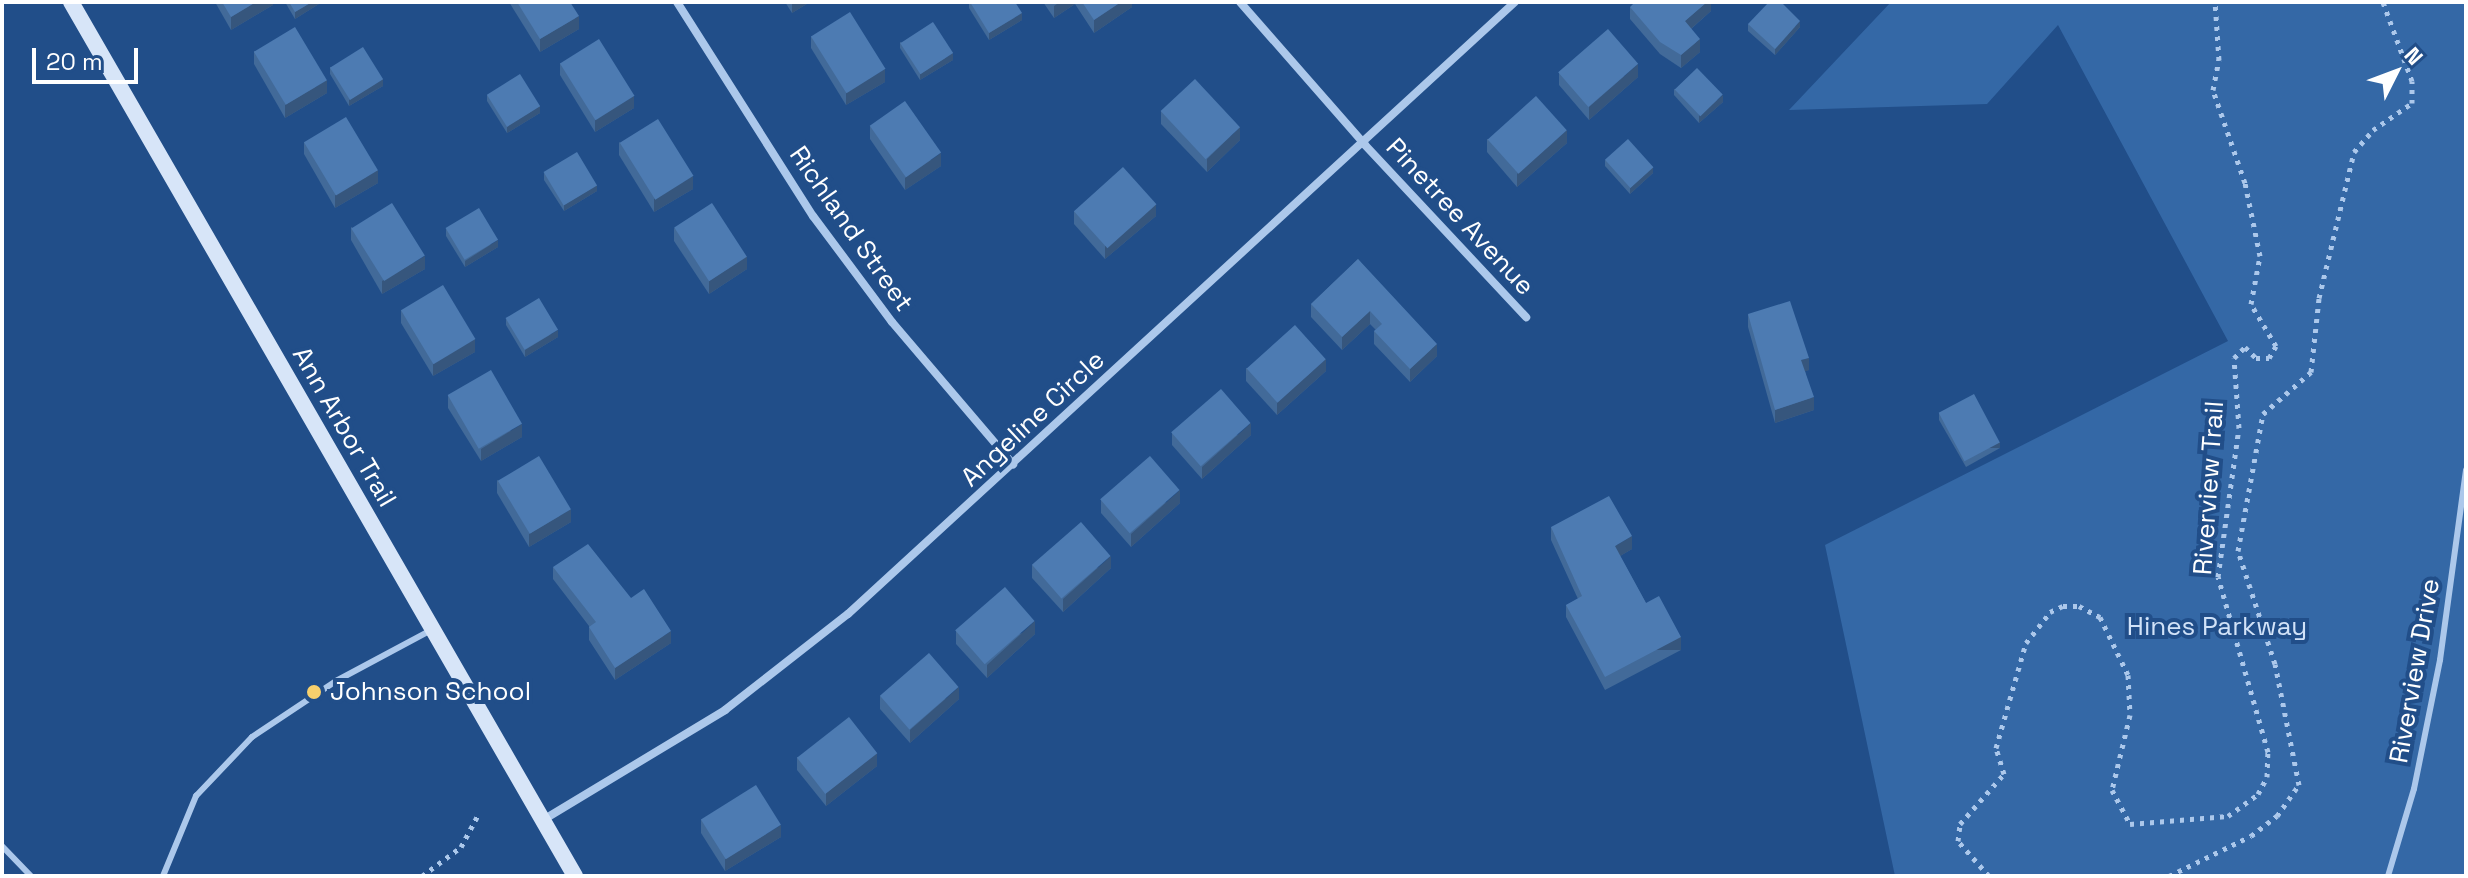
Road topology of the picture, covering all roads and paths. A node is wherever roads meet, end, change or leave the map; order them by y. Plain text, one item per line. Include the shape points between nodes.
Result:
1 (71, 2) edge
2 (677, 2) edge
3 (1240, 2) edge
4 (1515, 2) edge
5 (2215, 2) edge
6 (2383, 2) edge
7 (1365, 145) junction
8 (1526, 317) dead end
9 (1013, 464) junction
10 (2466, 470) edge
11 (433, 629) junction
12 (478, 815) dead end
13 (543, 820) junction
14 (2, 846) edge
15 (31, 876) edge
16 (163, 876) edge
17 (422, 876) edge
18 (575, 876) edge
19 (1989, 876) edge
20 (2169, 876) edge
21 (2388, 876) edge

1 - 11 street, Ann Arbor Trail
2 - 9 street, Richland Street via 813,216 892,322
3 - 7 street, Pinetree Avenue
4 - 7 street, Angeline Circle
5 - 19 path, Riverview Trail via 2219,60 2213,90 2245,183 2260,256 2251,304 2276,346 2269,358 2256,358 2245,347 2234,358 2239,428 2218,577 2268,752 2267,777 2258,794 2228,816 2130,824 2112,790 2130,715 2128,675 2100,617 2079,606 2063,606 2050,612 2026,643 1996,748 2004,774 1979,796 1960,824 1958,841
6 - 20 path, Riverview Trail via 2412,81 2412,103 2373,130 2354,152 2319,298 2311,372 2263,414 2238,551 2275,664 2299,785 2277,816 2251,836
7 - 8 street, Pinetree Avenue
7 - 9 street, Angeline Circle
9 - 13 street, Angeline Circle via 923,550 774,676
10 - 21 lane, Riverview Drive via 2440,660 2414,789
11 - 13 street, Ann Arbor Trail
11 - 16 lane via 336,681 252,737 196,796
12 - 17 path via 461,847
13 - 18 street, Ann Arbor Trail
14 - 15 lane

